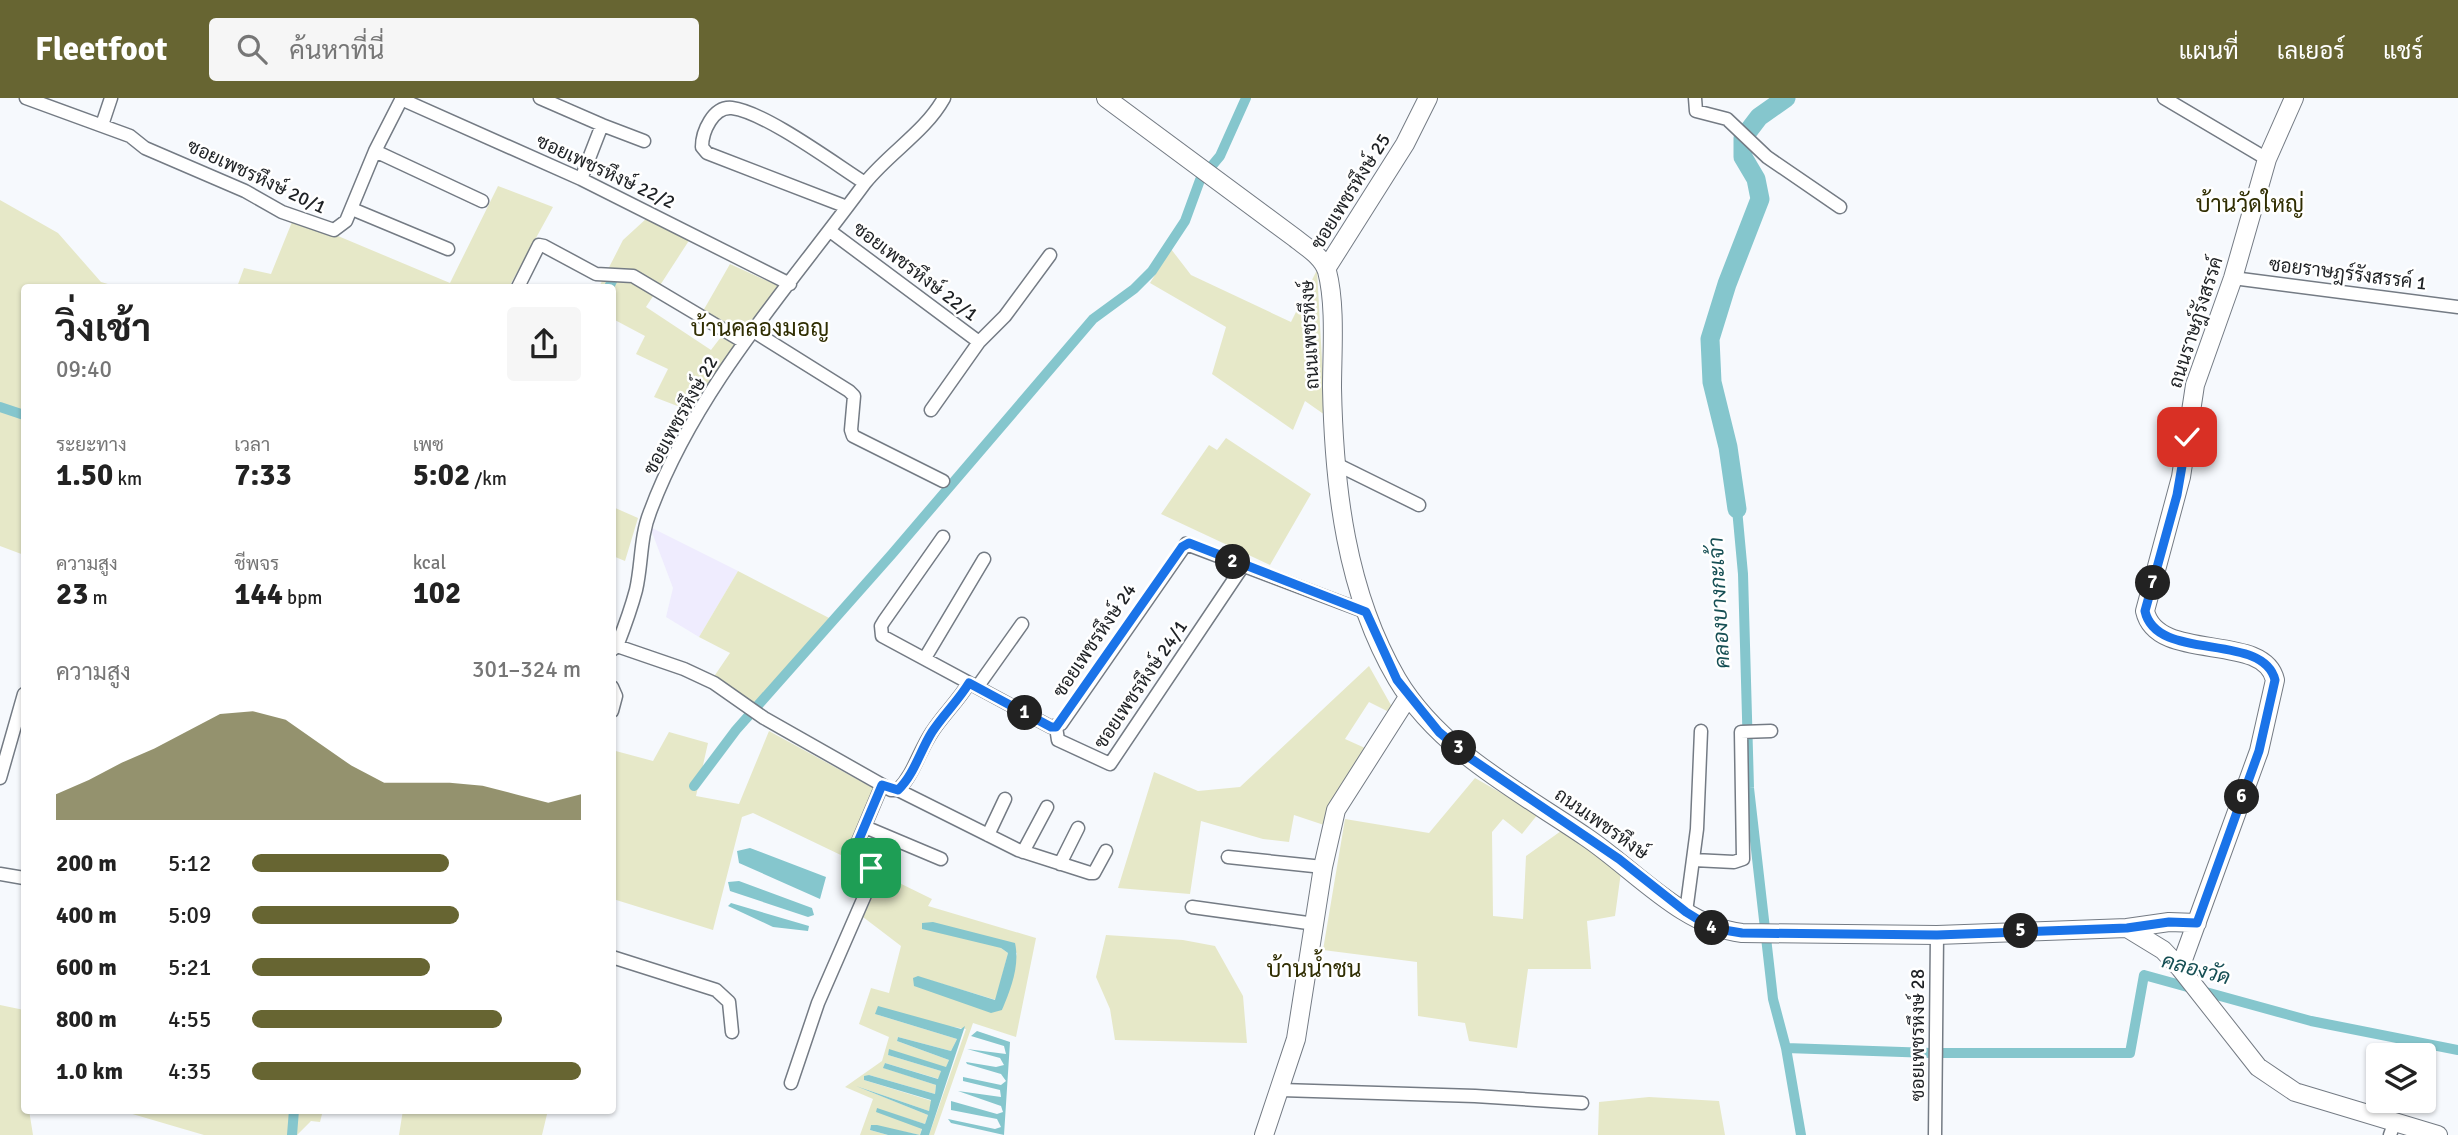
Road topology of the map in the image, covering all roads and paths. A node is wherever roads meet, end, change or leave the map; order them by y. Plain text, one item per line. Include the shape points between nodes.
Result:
1 (26, 98) edge
2 (111, 98) edge
3 (540, 98) edge
4 (944, 98) edge
5 (1106, 98) edge
6 (1428, 98) edge
7 (1695, 98) edge
8 (2164, 98) edge
9 (2294, 98) edge
10 (401, 99) edge
11 (102, 125) junction
12 (603, 125) junction
13 (644, 141) dead end
14 (375, 150) junction
15 (2267, 159) junction
16 (581, 179) junction
17 (865, 183) junction
18 (482, 201) dead end
19 (847, 207) junction
20 (1840, 207) dead end
21 (352, 209) junction
22 (830, 230) junction
23 (448, 248) dead end
24 (1050, 255) dead end
25 (1326, 268) junction
26 (2233, 278) junction
27 (519, 284) edge
28 (790, 284) junction
29 (2458, 307) edge
30 (748, 336) junction
31 (979, 342) junction
32 (931, 410) dead end
33 (1336, 464) junction
34 (943, 481) dead end
35 (1419, 505) dead end
36 (943, 537) dead end
37 (984, 559) dead end
38 (1243, 566) junction
39 (1366, 612) junction
40 (1022, 624) dead end
41 (616, 645) edge
42 (616, 648) edge
43 (925, 658) junction
44 (973, 684) junction
45 (1408, 697) junction
46 (21, 704) edge
47 (1056, 727) junction
48 (1701, 731) dead end
49 (1771, 731) dead end
50 (0, 778) edge
51 (882, 785) junction
52 (898, 790) junction
53 (1005, 799) dead end
54 (1047, 807) dead end
55 (864, 827) junction
56 (1077, 828) dead end
57 (988, 835) junction
58 (1106, 851) dead end
59 (1023, 852) junction
60 (1228, 857) dead end
61 (941, 859) dead end
62 (1694, 860) junction
63 (1060, 864) junction
64 (1323, 867) junction
65 (0, 874) edge
66 (21, 878) edge
67 (1192, 907) dead end
68 (1686, 912) junction
69 (2197, 923) junction
70 (1315, 924) junction
71 (2127, 928) junction
72 (1937, 935) junction
73 (616, 958) edge
74 (2180, 968) junction
75 (732, 1032) dead end
76 (792, 1083) dead end
77 (1281, 1090) junction
78 (1582, 1102) dead end
79 (2393, 1128) edge
80 (1264, 1135) edge
81 (1935, 1135) edge
82 (2438, 1135) edge

1 - 11 street, ซอยเพชรหึงษ์ 20/1
2 - 11 street
3 - 12 street
4 - 17 street, ซอยเพชรหึงษ์ 22 via 920,130
5 - 25 main road, ถนนเพชรหึงษ์ via 1318,256
6 - 25 main road, ซอยเพชรหึงษ์ 25 via 1405,144
7 - 20 street via 1696,111 1727,119 1766,157
8 - 15 street
9 - 15 main road, ถนนราษฎ์รังสรรค์
10 - 14 street, ซอยเพชรหึงษ์ 20/1
10 - 16 street, ซอยเพชรหึงษ์ 22/2
11 - 21 street, ซอยเพชรหึงษ์ 20/1 via 323,229 339,228
12 - 13 street
12 - 16 street
14 - 18 street
14 - 21 street, ซอยเพชรหึงษ์ 20/1
15 - 26 main road, ถนนราษฎ์รังสรรค์
16 - 28 street, ซอยเพชรหึงษ์ 22/2
17 - 19 street, ซอยเพชรหึงษ์ 22
17 - 19 street via 748,113 721,110 707,125 702,147 707,152
19 - 22 street, ซอยเพชรหึงษ์ 22
21 - 23 street
22 - 28 street, ซอยเพชรหึงษ์ 22
22 - 31 street, ซอยเพชรหึงษ์ 22/1
24 - 31 street, ซอยเพชรหึงษ์ 22/1 via 1005,316
25 - 33 main road, ถนนเพชรหึงษ์
26 - 29 street, ซอยราษฎร์รังสรรค์ 1
26 - 69 main road, ถนนราษฎ์รังสรรค์ via 2190,405 2179,486 2145,611 2148,625 2161,635 2256,658 2273,671 2275,680 2259,751
27 - 30 street via 534,251 544,246 596,274 633,276
28 - 30 street, ซอยเพชรหึงษ์ 22
30 - 34 street via 849,391 854,396 853,436
30 - 41 street, ซอยเพชรหึงษ์ 22 via 702,407 650,511 636,589
31 - 32 street, ซอยเพชรหึงษ์ 22/1
33 - 35 street
33 - 39 main road, ถนนเพชรหึงษ์ via 1349,549
36 - 43 street, ซอยเพชรหึงษ์ 24 via 881,626 882,636
37 - 43 street
38 - 39 street, ซอยเพชรหึงษ์ 24
38 - 47 street, ซอยเพชรหึงษ์ 24 via 1189,543 1182,547
38 - 47 street, ซอยเพชรหึงษ์ 24/1 via 1110,764 1058,740
39 - 45 main road, ถนนเพชรหึงษ์
40 - 44 street
42 - 51 street via 714,683 764,718
43 - 44 street, ซอยเพชรหึงษ์ 24
44 - 47 street, ซอยเพชรหึงษ์ 24
44 - 52 street via 934,729
45 - 64 main road via 1336,810
45 - 68 main road, ถนนเพชรหึงษ์ via 1470,758 1619,859
46 - 50 street
48 - 62 street
49 - 62 street via 1741,733 1744,859
51 - 52 street
51 - 55 street
52 - 57 street
53 - 57 street
54 - 59 street
55 - 61 street
55 - 76 street via 852,856 871,868 872,879 818,1003
56 - 63 street
57 - 59 street
58 - 63 street via 1094,873
59 - 63 street
60 - 64 street
62 - 68 street
64 - 70 main road
65 - 66 street
67 - 70 street
68 - 72 main road, ถนนเพชรหึงษ์ via 1712,928 1742,933
69 - 71 main road, ถนนเพชรหึงษ์
69 - 74 main road
70 - 77 main road via 1296,1039
71 - 72 main road, ถนนเพชรหึงษ์
71 - 74 main road via 2163,950
72 - 81 street, ซอยเพชรหึงษ์ 28
73 - 75 street via 716,990 733,1011
74 - 79 main road via 2258,1067 2295,1092
77 - 78 street
77 - 80 main road
79 - 82 main road

